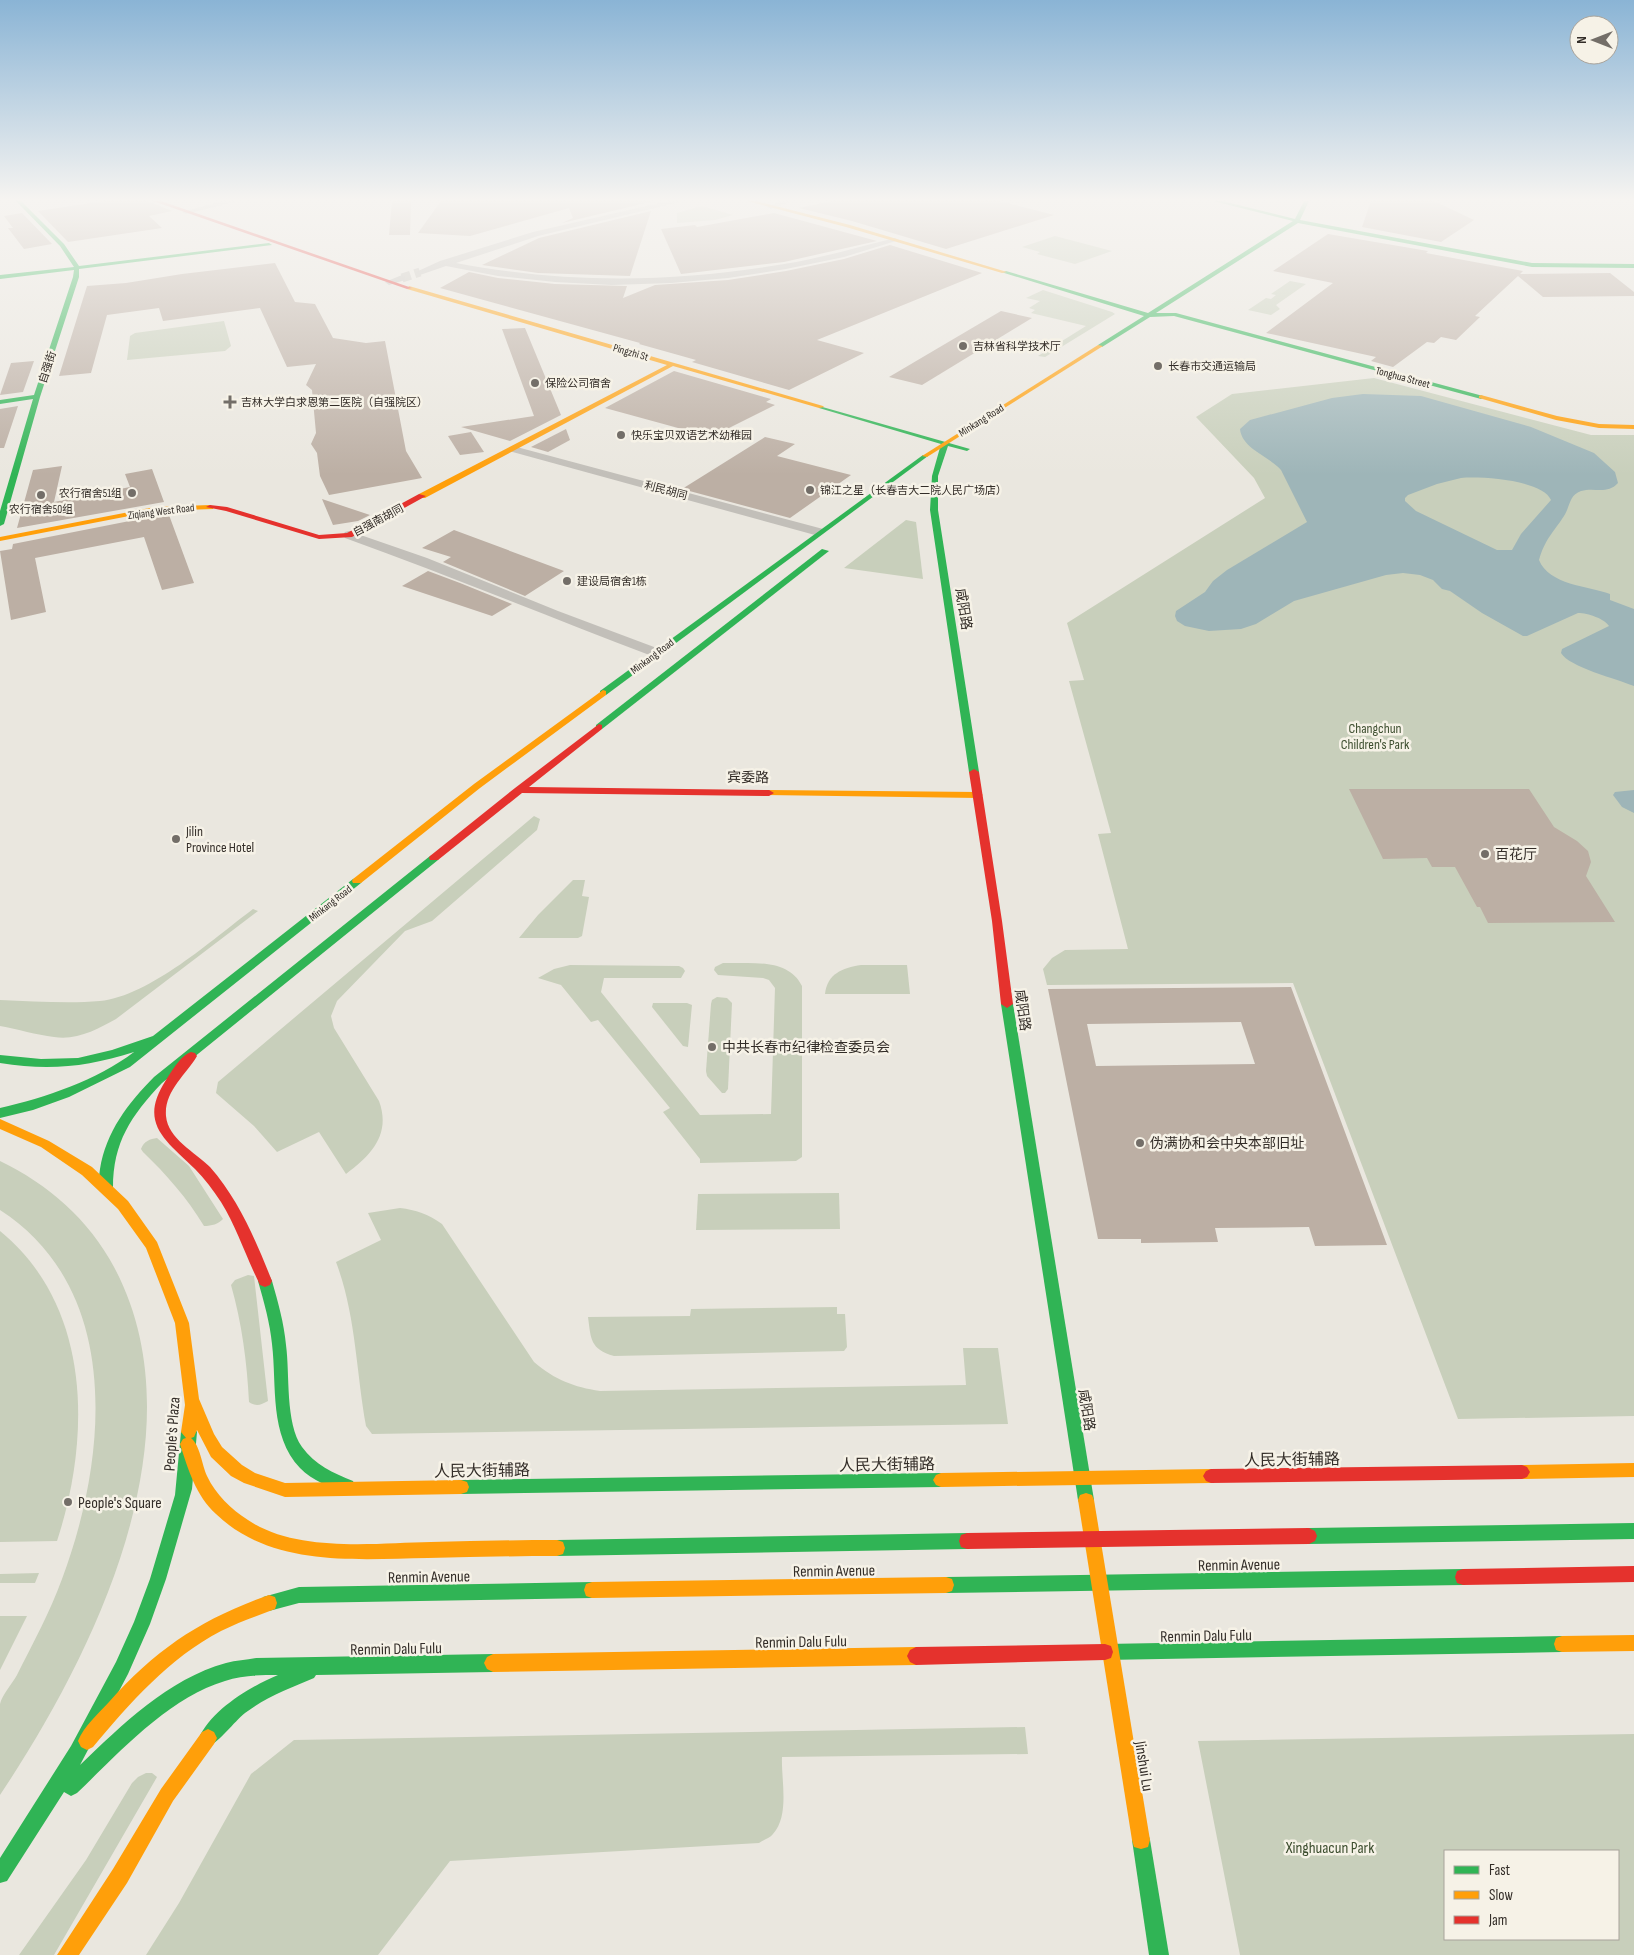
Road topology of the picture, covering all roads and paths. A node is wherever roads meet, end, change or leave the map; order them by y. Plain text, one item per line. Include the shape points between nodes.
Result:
1 (71, 292) edge
2 (424, 292) edge
3 (1074, 292) edge
4 (1183, 292) edge
5 (1189, 304) dead end
6 (1148, 314) junction
7 (1174, 314) junction
8 (1158, 324) dead end
9 (672, 364) junction
10 (37, 397) junction
11 (0, 402) edge
12 (1634, 426) edge
13 (945, 443) junction
14 (971, 446) joint
15 (513, 449) junction
16 (930, 474) junction
17 (0, 524) edge
18 (819, 532) junction
19 (349, 535) junction
20 (0, 539) edge
21 (836, 543) dead end
22 (657, 653) junction
23 (518, 790) junction
24 (978, 795) junction
25 (163, 1036) junction
26 (197, 1048) junction
27 (0, 1059) edge
28 (0, 1113) edge
29 (0, 1124) edge
30 (106, 1188) junction
31 (190, 1394) junction
32 (188, 1444) junction
33 (1634, 1470) edge
34 (1082, 1478) junction
35 (376, 1488) junction
36 (1634, 1531) edge
37 (1091, 1540) junction
38 (1634, 1574) edge
39 (1099, 1582) junction
40 (1634, 1644) edge
41 (1110, 1652) junction
42 (338, 1665) junction
43 (87, 1741) junction
44 (30, 1833) junction
45 (0, 1874) edge
46 (67, 1955) edge
47 (1159, 1955) edge

1 - 10 street, 自强街
2 - 9 street, Pingzhi St
3 - 6 street, Tonghua Street
4 - 6 street, Minkang Road
5 - 7 street
6 - 7 street, Tonghua Street
6 - 13 street, Minkang Road
7 - 8 street
7 - 12 street, Tonghua Street via 1556,418 1599,426
9 - 13 street, Pingzhi St
9 - 15 street, 自强南胡同
10 - 11 street
10 - 17 street, 自强街
13 - 14 street, Pingzhi St
13 - 16 street, 咸阳路
13 - 18 street, Minkang Road
14 - 16 street, Minkang Road
15 - 18 street, 利民胡同
15 - 19 street, 自强南胡同
16 - 24 street, 咸阳路
18 - 22 street, Minkang Road
19 - 20 street, Ziqiang West Road via 319,537 227,509 200,506 155,509
19 - 22 street, 自强南胡同
21 - 23 street, Minkang Road
22 - 25 street, Minkang Road via 476,786
23 - 24 street, 宾委路
23 - 26 street, Minkang Road
24 - 34 street, 咸阳路 via 1007,1008
25 - 27 street via 84,1064 40,1066
25 - 28 street, Minkang Road via 126,1064 97,1080 40,1103
26 - 30 street, Minkang Road via 133,1106 108,1155
26 - 35 street via 175,1076 166,1094 161,1108 161,1124 221,1191 259,1262 272,1304 280,1350 285,1423 304,1463 322,1476 346,1486
29 - 30 street, People's Plaza via 44,1143
30 - 31 street, People's Plaza via 145,1233 162,1264 185,1336
31 - 32 street, People's Plaza
31 - 35 street, 人民大街辅路 via 205,1437 235,1472 285,1490
32 - 37 street, Renmin Avenue via 196,1473 225,1514 268,1539 311,1550
32 - 43 street, People's Plaza via 176,1522 160,1578 138,1637
33 - 34 street, 人民大街辅路
34 - 35 street, 人民大街辅路
34 - 37 street, 咸阳路
36 - 37 street, Renmin Avenue
37 - 39 street, 咸阳路
38 - 39 street, Renmin Avenue
39 - 41 street, Jinshui Lu
39 - 43 street, Renmin Avenue via 299,1596 245,1610 181,1646 149,1670
40 - 41 street, Renmin Dalu Fulu
41 - 42 street, Renmin Dalu Fulu
41 - 47 street, Jinshui Lu
42 - 44 street, Renmin Dalu Fulu via 256,1667 223,1673 184,1692 106,1753
42 - 46 street via 282,1680 221,1721 167,1795 120,1876
43 - 44 street, People's Plaza
44 - 45 street, People's Plaza

